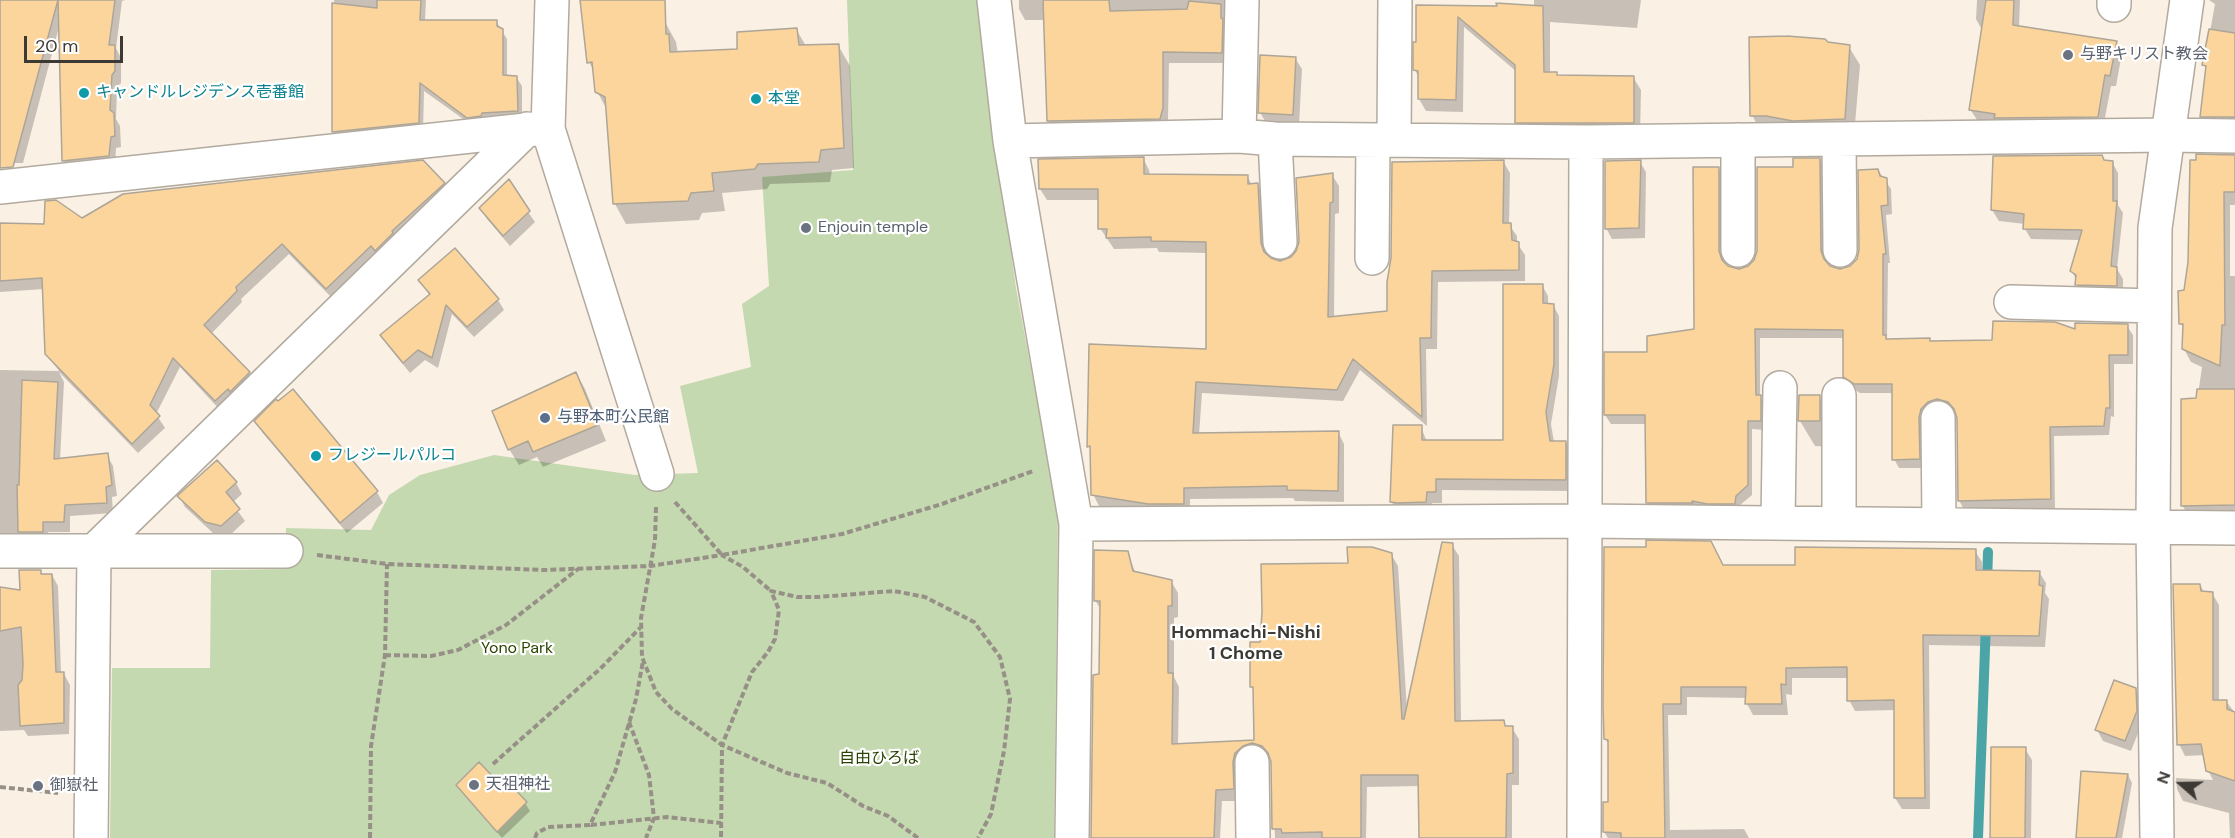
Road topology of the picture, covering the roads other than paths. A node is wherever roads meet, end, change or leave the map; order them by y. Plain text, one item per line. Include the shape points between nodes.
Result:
1 (552, 0) edge
2 (994, 0) edge
3 (1242, 0) edge
4 (1395, 0) edge
5 (2187, 0) edge
6 (538, 129) junction
7 (2167, 135) junction
8 (1239, 136) junction
9 (2235, 136) edge
10 (1275, 139) junction
11 (1839, 139) junction
12 (1383, 140) junction
13 (1738, 140) junction
14 (1010, 141) junction
15 (1586, 142) junction
16 (0, 188) edge
17 (1280, 242) dead end
18 (1738, 250) dead end
19 (1840, 250) dead end
20 (1372, 258) dead end
21 (2011, 302) dead end
22 (2154, 306) junction
23 (1780, 388) dead end
24 (1839, 395) dead end
25 (1938, 418) dead end
26 (657, 479) road end
27 (1585, 521) junction
28 (1778, 522) junction
29 (1839, 523) junction
30 (1076, 524) junction
31 (1939, 524) junction
32 (2153, 526) junction
33 (2235, 528) edge
34 (0, 551) edge
35 (94, 551) junction
36 (286, 551) road end
37 (1252, 762) dead end
38 (91, 838) edge
39 (1072, 838) edge
40 (1252, 838) edge
41 (1584, 838) edge
42 (2157, 838) edge

1 - 6 street
2 - 14 street
3 - 8 street
4 - 12 street
5 - 7 street
6 - 16 street
6 - 26 street
6 - 35 street
7 - 9 street
7 - 11 street
7 - 22 street via 2155,228
8 - 10 street
8 - 14 street
10 - 12 street
10 - 17 street
11 - 13 street
11 - 19 street
12 - 15 street
12 - 20 street
13 - 15 street
13 - 18 street
14 - 30 street
15 - 27 street
21 - 22 street
22 - 32 street
23 - 28 street
24 - 29 street
25 - 31 street
27 - 28 street
27 - 30 street
27 - 41 street
28 - 29 street
29 - 31 street
30 - 39 street
31 - 32 street
32 - 33 street
32 - 42 street
34 - 35 street
35 - 36 street
35 - 38 street
37 - 40 street

